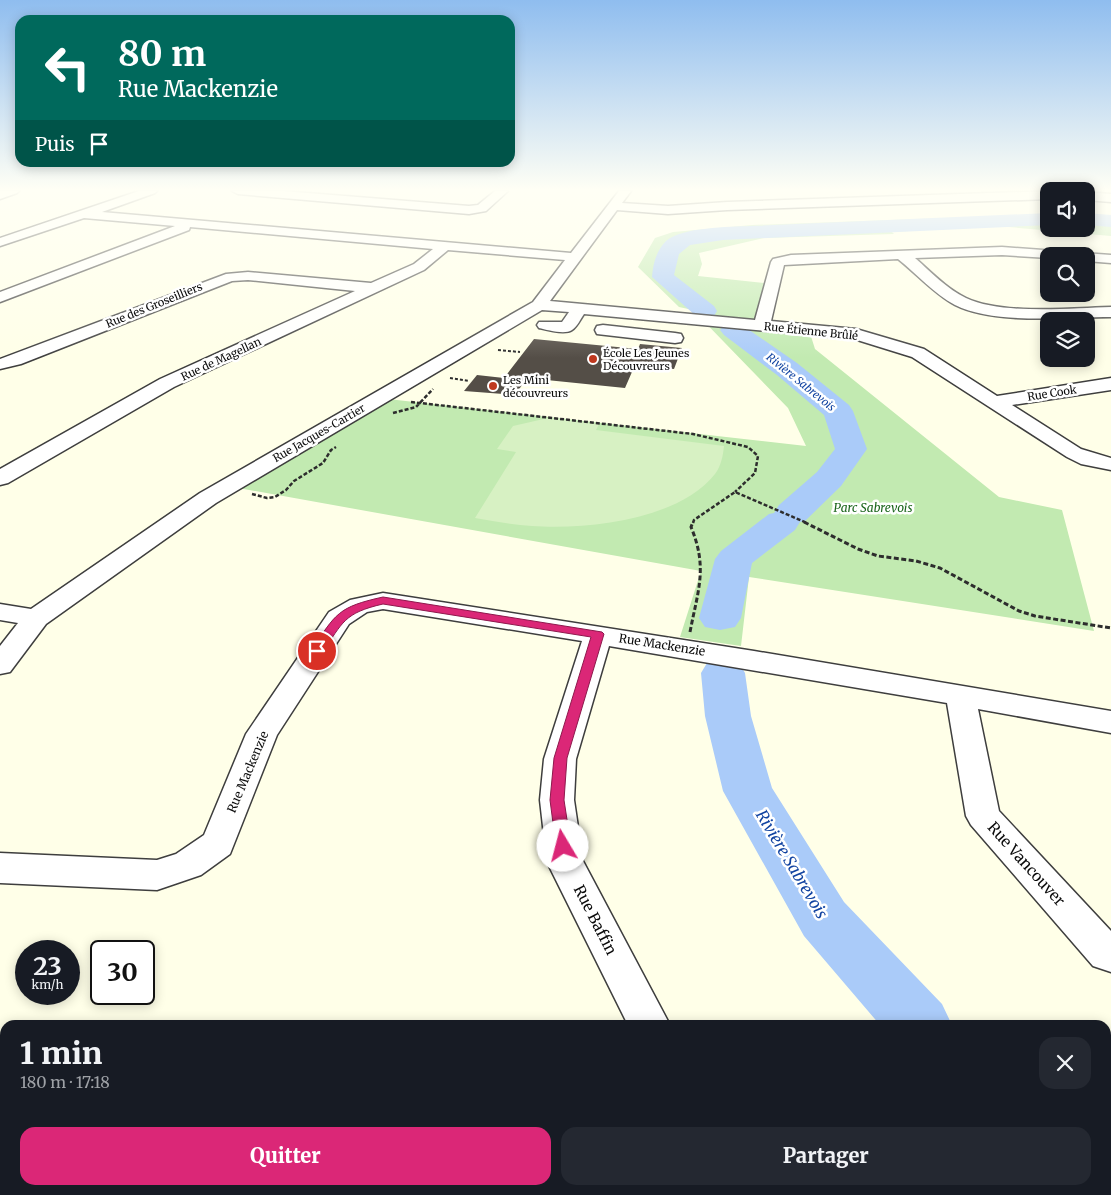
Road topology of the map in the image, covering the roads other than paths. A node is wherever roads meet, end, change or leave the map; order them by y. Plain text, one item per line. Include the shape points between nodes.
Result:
1 (131, 247) edge
2 (443, 247) edge
3 (453, 247) edge
4 (582, 247) edge
5 (1040, 254) edge
6 (903, 256) junction
7 (574, 257) junction
8 (1095, 258) edge
9 (1111, 259) edge
10 (374, 288) junction
11 (2, 296) edge
12 (539, 305) junction
13 (579, 310) junction
14 (1111, 312) edge
15 (640, 315) junction
16 (545, 325) dead end
17 (762, 326) junction
18 (603, 330) dead end
19 (629, 333) junction
20 (675, 338) dead end
21 (0, 364) edge
22 (1111, 384) edge
23 (993, 402) junction
24 (0, 462) edge
25 (1111, 464) edge
26 (22, 466) junction
27 (0, 478) edge
28 (0, 612) edge
29 (36, 618) junction
30 (598, 634) junction
31 (0, 665) edge
32 (961, 697) junction
33 (1111, 722) edge
34 (0, 868) edge
35 (1111, 956) edge
36 (647, 1020) edge

1 - 11 street
2 - 10 street, Rue de Magellan via 419,267
3 - 7 street
4 - 7 street, Rue Jacques-Cartier
5 - 6 street via 1002,251
6 - 14 street via 960,302 975,307 999,311
6 - 17 street via 778,262
7 - 12 street, Rue Jacques-Cartier
8 - 9 street
10 - 21 street, Rue des Groseilliers via 231,277
10 - 26 street, Rue de Magellan via 167,384
12 - 13 street, Rue Étienne Brûlé
12 - 29 street, Rue Jacques-Cartier via 208,498
13 - 15 street, Rue Étienne Brûlé
13 - 16 street via 566,327
15 - 17 street, Rue Étienne Brûlé
15 - 19 street
17 - 23 street, Rue Étienne Brûlé via 856,334 918,353
18 - 19 street
19 - 20 street
22 - 23 street, Rue Cook
23 - 25 street, Rue Étienne Brûlé via 1074,453
24 - 26 street
26 - 27 street, Rue de Magellan
28 - 29 street
29 - 31 street, Rue Jacques-Cartier
30 - 32 street, Rue Mackenzie
30 - 34 street, Rue Mackenzie via 383,601 358,606 340,618 262,734 218,844 188,866 157,875
30 - 36 street, Rue Baffin via 560,758 558,809 565,862
32 - 33 street, Rue Mackenzie
32 - 35 street, Rue Vancouver via 984,816

